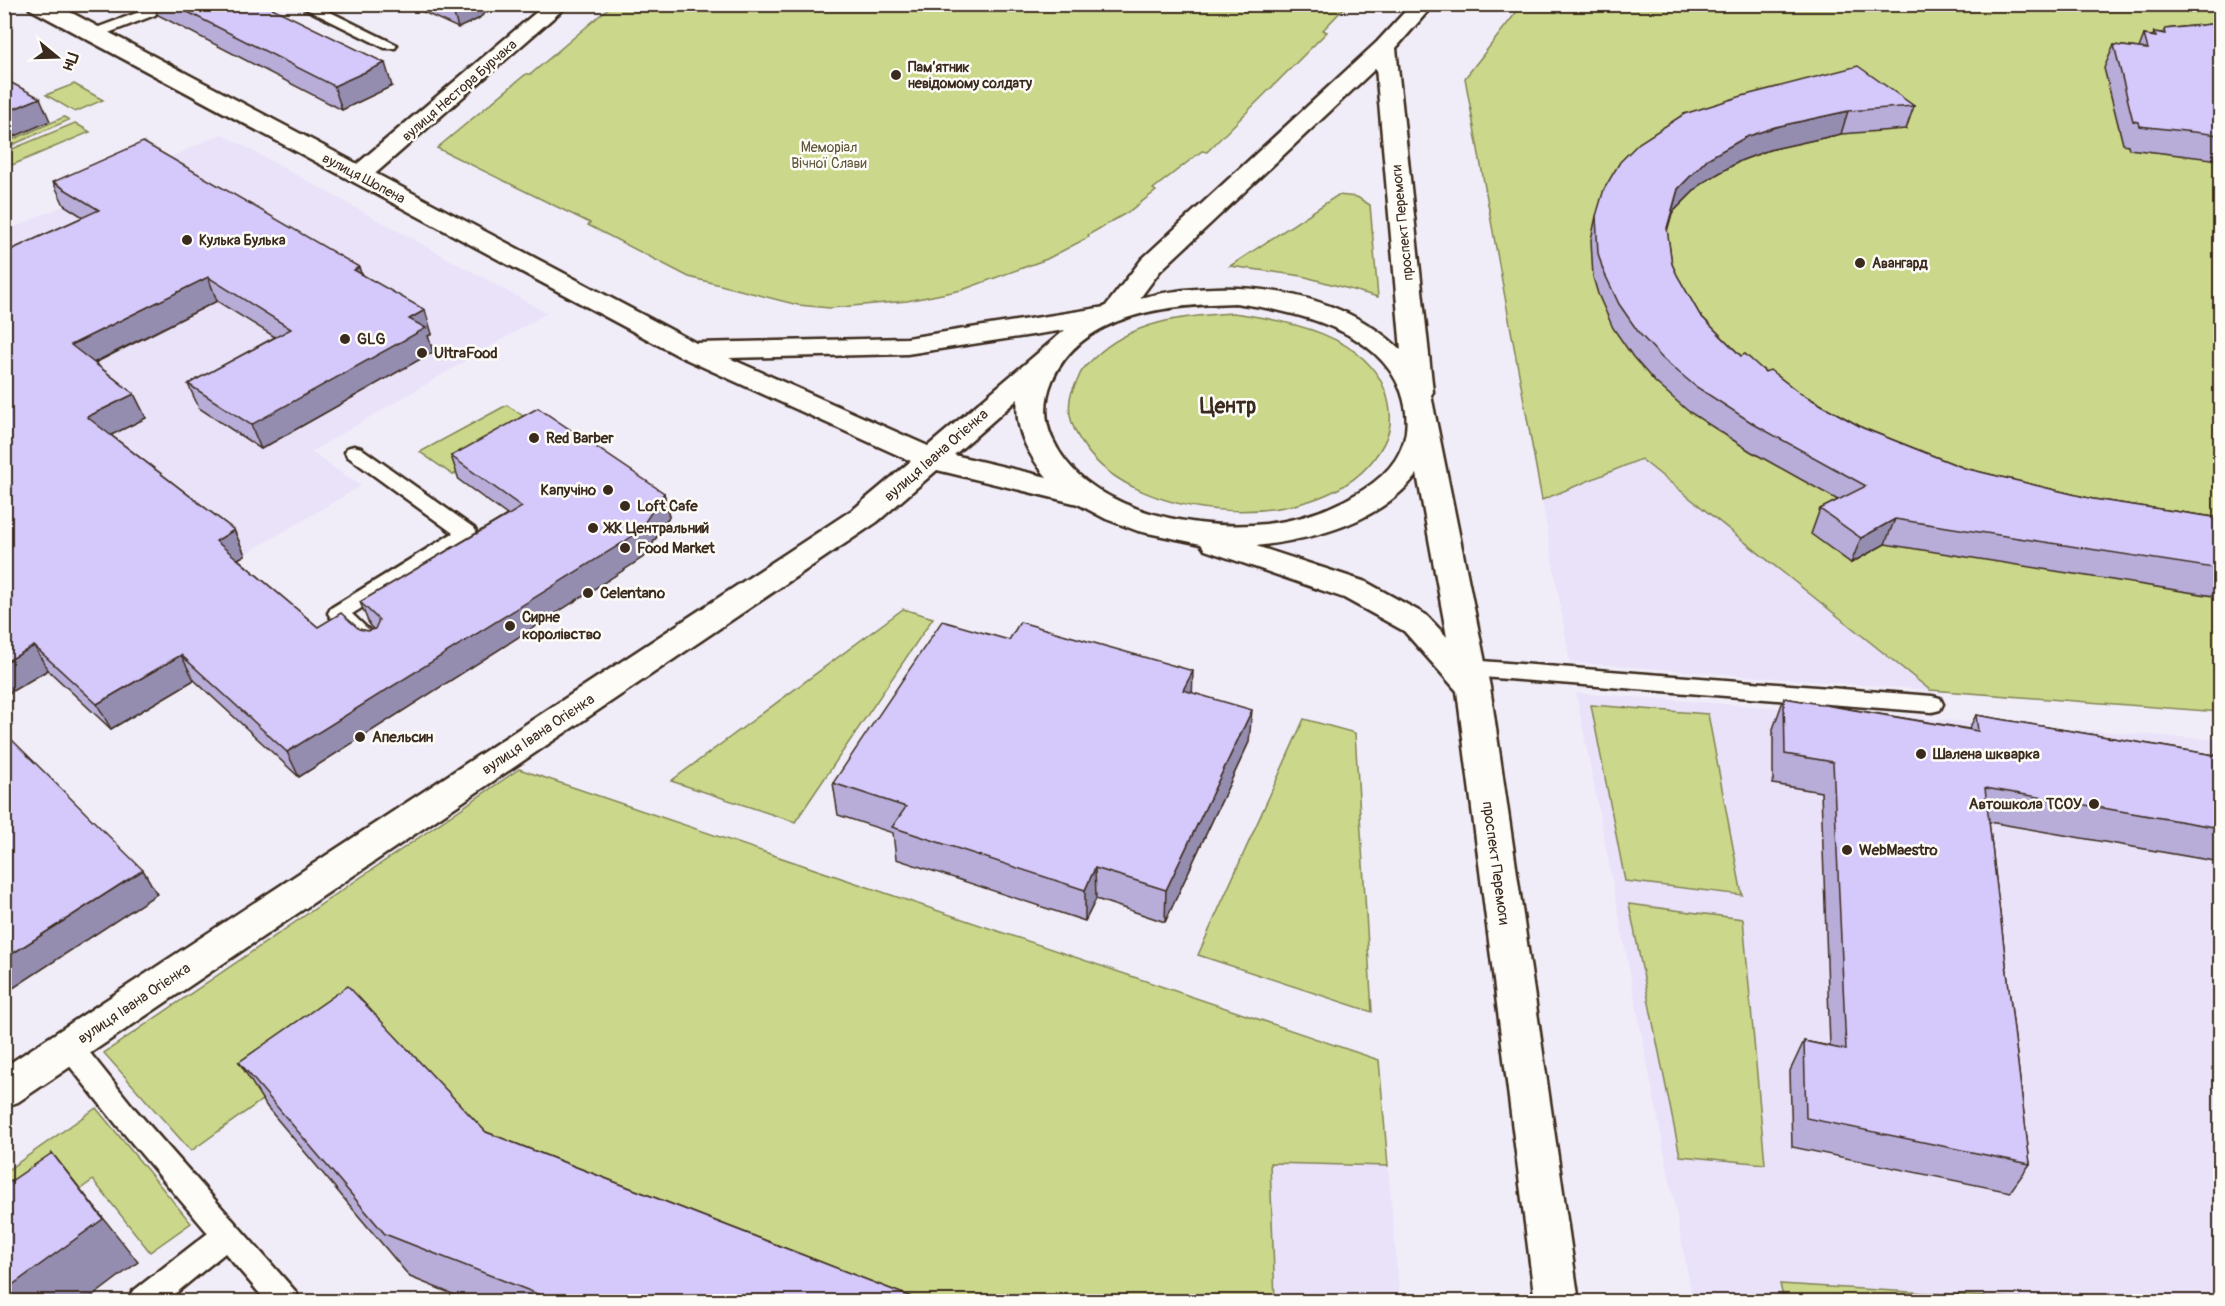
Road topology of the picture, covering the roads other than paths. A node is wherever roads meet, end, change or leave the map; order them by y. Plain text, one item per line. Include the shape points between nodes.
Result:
1 (38, 4) edge
2 (302, 4) edge
3 (559, 4) edge
4 (1424, 4) edge
5 (150, 12) dead end
6 (93, 34) junction
7 (390, 45) dead end
8 (1385, 48) junction
9 (358, 175) junction
10 (1114, 314) junction
11 (689, 350) junction
12 (1054, 353) junction
13 (1421, 412) junction
14 (354, 452) dead end
15 (932, 459) junction
16 (1086, 496) junction
17 (1184, 532) junction
18 (377, 646) edge
19 (1471, 677) junction
20 (1932, 704) dead end
21 (69, 1046) junction
22 (4, 1089) edge
23 (227, 1235) junction
24 (142, 1302) edge
25 (286, 1302) edge
26 (1557, 1302) edge

1 - 6 main road, вулиця Шопена
2 - 7 lane
3 - 9 main road, вулиця Нестора Бурчака
4 - 8 main road
5 - 6 lane
6 - 9 main road, вулиця Шопена
8 - 10 main road via 1151,265
8 - 13 main road, проспект Перемоги
9 - 11 main road, вулиця Шопена
10 - 11 main road via 907,346
10 - 12 main road, вулиця Івана Огієнка via 1077,334
10 - 13 main road via 1152,302 1235,295 1278,300 1317,311 1353,327 1383,347 1406,371
11 - 15 main road, вулиця Шопена
12 - 15 main road, вулиця Івана Огієнка
12 - 16 main road via 1036,382 1030,408 1034,434 1047,459
13 - 17 main road via 1415,455 1396,481 1366,504 1328,521 1283,532 1234,536
13 - 19 main road, проспект Перемоги
14 - 18 lane via 467,533 338,613
15 - 16 main road, вулиця Шопена
15 - 21 main road, вулиця Івана Огієнка via 866,515
16 - 17 main road via 1129,518
17 - 19 main road via 1355,590 1414,623
19 - 20 lane
19 - 26 main road, проспект Перемоги
21 - 22 main road, вулиця Івана Огієнка
21 - 23 lane
23 - 24 lane
23 - 25 lane

